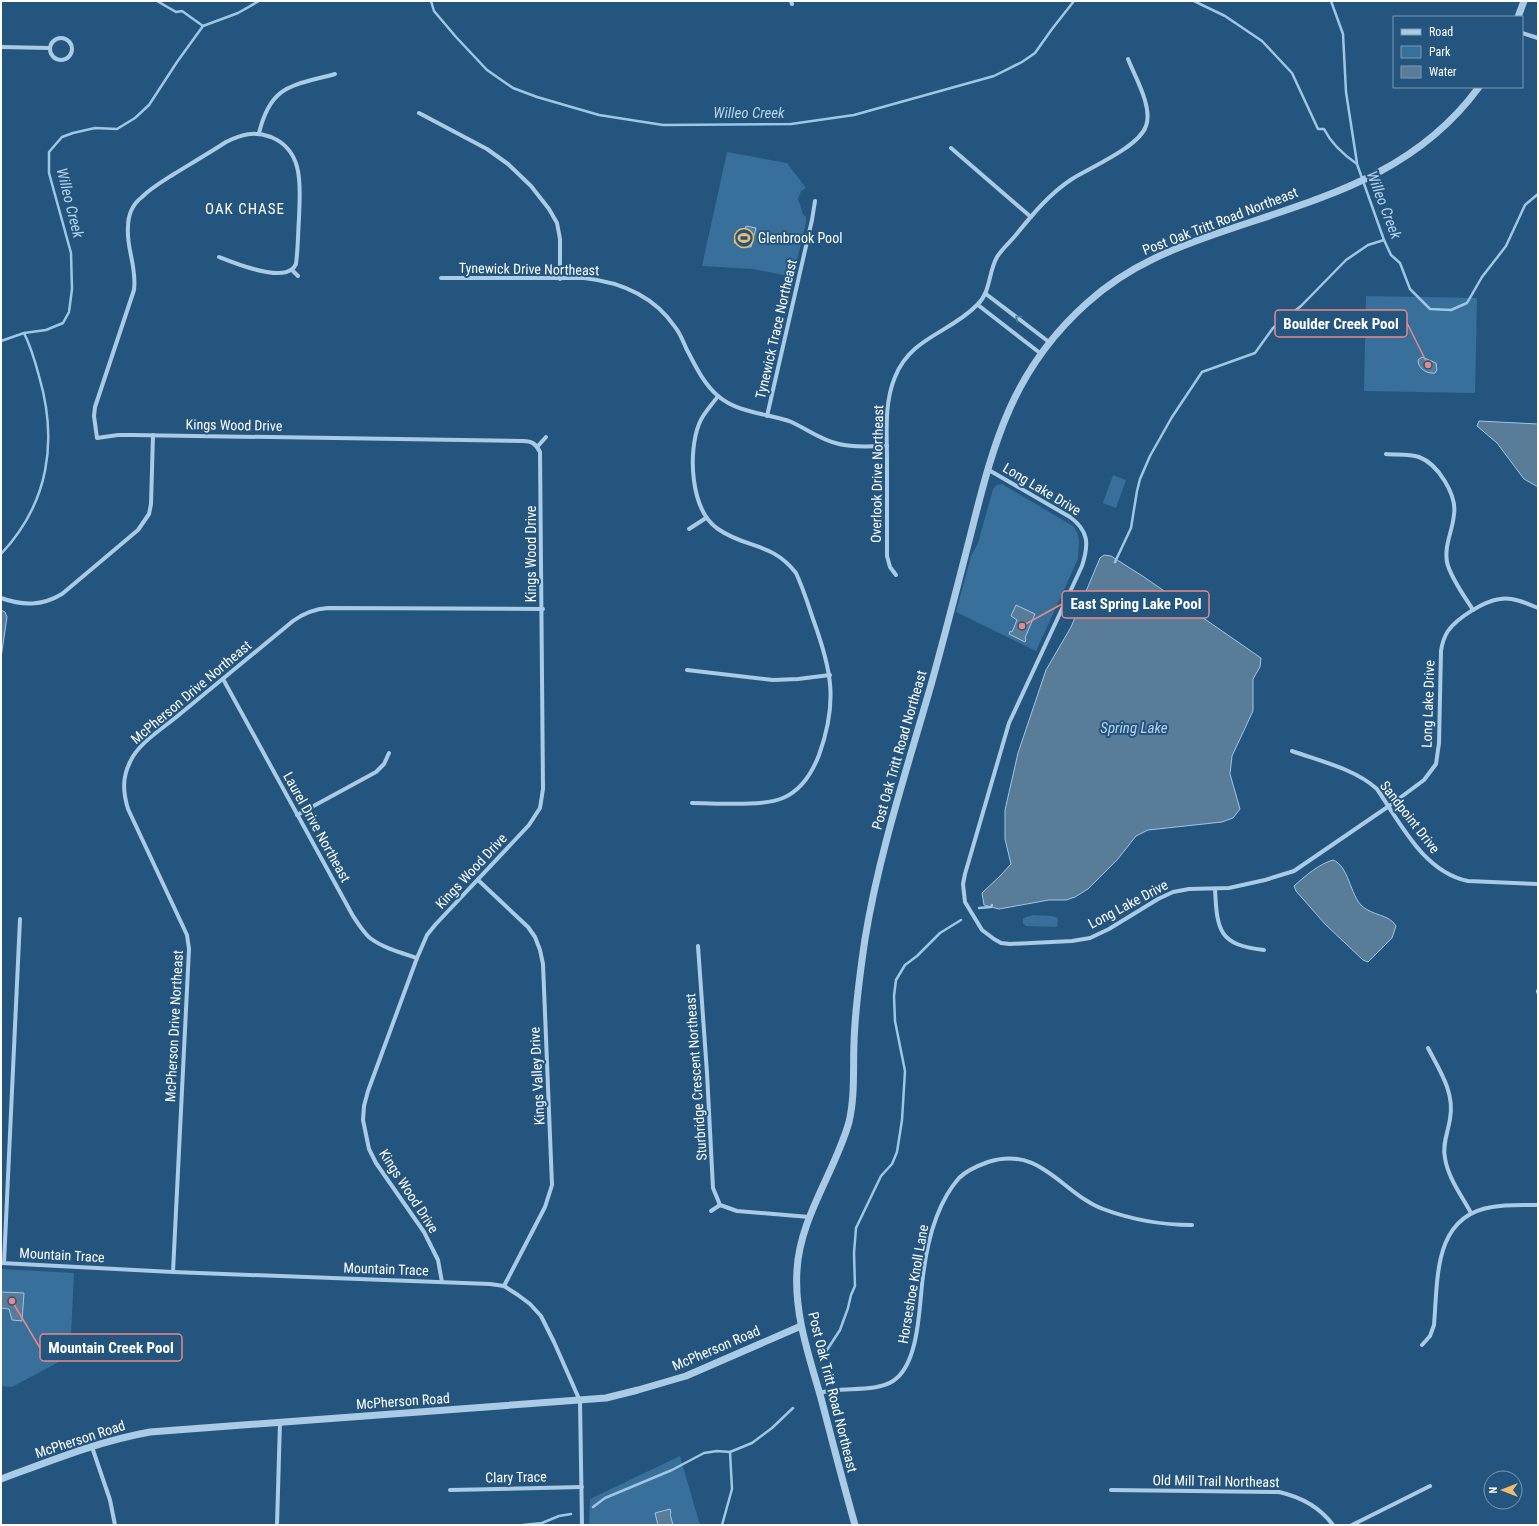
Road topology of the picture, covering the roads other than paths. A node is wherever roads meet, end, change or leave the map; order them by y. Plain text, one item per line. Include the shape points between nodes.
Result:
1 (1524, 1) edge
2 (1518, 16) edge
3 (1523, 33) edge
4 (1538, 38) edge
5 (1, 47) edge
6 (50, 48) junction
7 (1128, 59) dead end
8 (336, 74) dead end
9 (1478, 88) edge
10 (419, 113) dead end
11 (259, 133) junction
12 (951, 148) dead end
13 (815, 201) dead end
14 (1031, 217) junction
15 (219, 257) dead end
16 (292, 270) junction
17 (298, 276) dead end
18 (441, 278) dead end
19 (560, 279) junction
20 (986, 294) junction
21 (978, 305) junction
22 (1048, 342) junction
23 (1040, 353) junction
24 (718, 396) junction
25 (768, 416) junction
26 (153, 435) junction
27 (546, 437) dead end
28 (538, 446) junction
29 (887, 446) junction
30 (1386, 454) dead end
31 (987, 469) junction
32 (706, 518) junction
33 (689, 528) dead end
34 (896, 575) dead end
35 (1, 598) edge
36 (1538, 608) edge
37 (543, 609) junction
38 (1473, 610) junction
39 (687, 670) dead end
40 (830, 675) junction
41 (223, 678) junction
42 (1292, 751) dead end
43 (389, 753) dead end
44 (692, 804) dead end
45 (1389, 806) junction
46 (297, 815) junction
47 (478, 880) junction
48 (1538, 884) edge
49 (1215, 889) junction
50 (20, 919) dead end
51 (698, 946) dead end
52 (1264, 950) dead end
53 (417, 958) junction
54 (1428, 1048) dead end
55 (720, 1205) junction
56 (1538, 1205) edge
57 (711, 1211) dead end
58 (1471, 1213) junction
59 (809, 1217) junction
60 (1192, 1225) dead end
61 (2, 1263) edge
62 (173, 1272) junction
63 (442, 1282) junction
64 (504, 1286) junction
65 (802, 1326) junction
66 (1422, 1345) dead end
67 (819, 1393) junction
68 (580, 1401) junction
69 (280, 1422) junction
70 (92, 1446) junction
71 (1, 1479) edge
72 (1430, 1486) dead end
73 (582, 1487) junction
74 (450, 1490) dead end
75 (1111, 1490) dead end
76 (115, 1525) edge
77 (277, 1525) edge
78 (582, 1525) edge
79 (854, 1525) edge
80 (1333, 1525) edge
81 (1352, 1525) edge

1 - 2 street
3 - 4 street
5 - 6 street
6 - 6 street via 52,55 61,60 70,55 72,48 63,38 56,39
7 - 14 street, Overlook Drive Northeast via 1148,113 1141,136 1071,179 1048,198
8 - 11 street via 297,84 276,96 263,116
9 - 22 street, Post Oak Tritt Road Northeast via 1434,137 1402,160 1341,190 1192,242 1146,262 1102,290
10 - 19 street via 487,149 508,164 531,186 550,209 557,223 560,239
11 - 16 street via 282,144 297,166 300,183 297,256
11 - 26 street, Kings Wood Drive via 226,142 152,188 141,197 130,215 128,237 135,270 134,290 94,416 97,438
12 - 14 street
13 - 25 street, Tynewick Trace Northeast
14 - 20 street, Overlook Drive Northeast via 996,258
15 - 16 street via 255,270
16 - 17 street
18 - 19 street, Tynewick Drive Northeast
19 - 24 street, Tynewick Drive Northeast via 601,280 650,301 676,328 702,378
20 - 21 street, Overlook Drive Northeast
22 -> 20 street
21 - 23 street
21 - 29 street, Overlook Drive Northeast via 922,343 904,360 890,393
22 - 23 street, Post Oak Tritt Road Northeast
23 - 31 street, Post Oak Tritt Road Northeast via 1007,412
24 - 25 street, Tynewick Drive Northeast via 740,408
24 - 32 street via 700,422 694,444 695,490
25 - 29 street, Tynewick Drive Northeast via 789,421 840,445
26 - 28 street, Kings Wood Drive via 531,441
26 - 35 street via 151,504 149,514 138,530 54,599 30,605
27 - 28 street
28 - 37 street, Kings Wood Drive via 542,459
29 - 34 street, Overlook Drive Northeast via 887,556
30 - 38 street via 1413,456 1427,461 1450,490 1455,513 1447,544 1447,563
31 - 49 street, Long Lake Drive via 1080,524 1084,532 1086,553 1007,729 965,874 965,902 988,936 1001,943 1021,944 1090,938 1172,892 1190,888
31 - 59 street, Post Oak Tritt Road Northeast via 932,681 872,896 858,995 849,1121
32 - 33 street
32 - 40 street via 724,533 769,550 790,565 801,583 820,636
36 - 38 street, Long Lake Drive via 1521,601 1499,599
37 - 41 street, McPherson Drive Northeast via 315,609 304,613
37 - 47 street, Kings Wood Drive via 543,789 540,808 529,825
38 - 45 street, Long Lake Drive via 1454,624 1442,644 1436,764 1424,780
39 - 40 street via 773,680
40 - 44 street via 830,707 821,749 811,774 798,788 784,797 767,802
41 - 46 street, Laurel Drive Northeast
41 - 62 street, McPherson Drive Northeast via 139,748 130,761 123,784 128,809 187,935 189,949
42 - 45 street, Sandpoint Drive via 1361,777 1377,789
43 - 46 street via 384,764 376,772
45 - 48 street, Sandpoint Drive via 1423,854 1446,873 1468,881
45 - 49 street, Long Lake Drive via 1294,871 1251,884
46 - 53 street, Laurel Drive Northeast via 361,928 370,938 381,944
47 - 53 street, Kings Wood Drive via 427,935
47 - 64 street, Kings Valley Drive via 528,927 535,937 543,964 552,1185 546,1206
49 - 52 street via 1216,916 1224,935 1239,946
50 - 61 street
51 - 55 street, Sturbridge Crescent Northeast via 713,1188
53 - 63 street, Kings Wood Drive via 368,1091 363,1120 369,1149 424,1232 438,1260
54 - 58 street via 1448,1086 1450,1097 1451,1111 1444,1144 1445,1159
55 - 57 street
55 - 59 street via 736,1211
56 - 58 street via 1492,1206
58 - 66 street via 1455,1227 1444,1243 1439,1266 1434,1325 1430,1336
59 - 65 street, Post Oak Tritt Road Northeast via 797,1267
60 - 67 street, Horseshoe Knoll Lane via 1173,1225 1102,1208 1038,1166 1021,1159 996,1159 969,1170 952,1188 936,1219 926,1257 916,1337 910,1358 900,1376 879,1387 834,1389
61 - 62 street, Mountain Trace
62 - 63 street, Mountain Trace
63 - 64 street, Mountain Trace
64 - 68 street, Mountain Trace via 524,1299 541,1316
65 - 67 street, Post Oak Tritt Road Northeast
65 - 68 street, McPherson Road via 668,1382 606,1398
67 - 79 street, Post Oak Tritt Road Northeast
68 - 69 street, McPherson Road
68 - 73 street, Mountain Trace
69 - 70 street, McPherson Road via 150,1432
69 - 77 street
70 - 71 street, McPherson Road
70 - 76 street via 110,1500
72 - 81 street
73 - 74 street, Clary Trace
73 - 78 street, Mountain Trace
75 - 80 street, Old Mill Trail Northeast via 1279,1492 1305,1500

